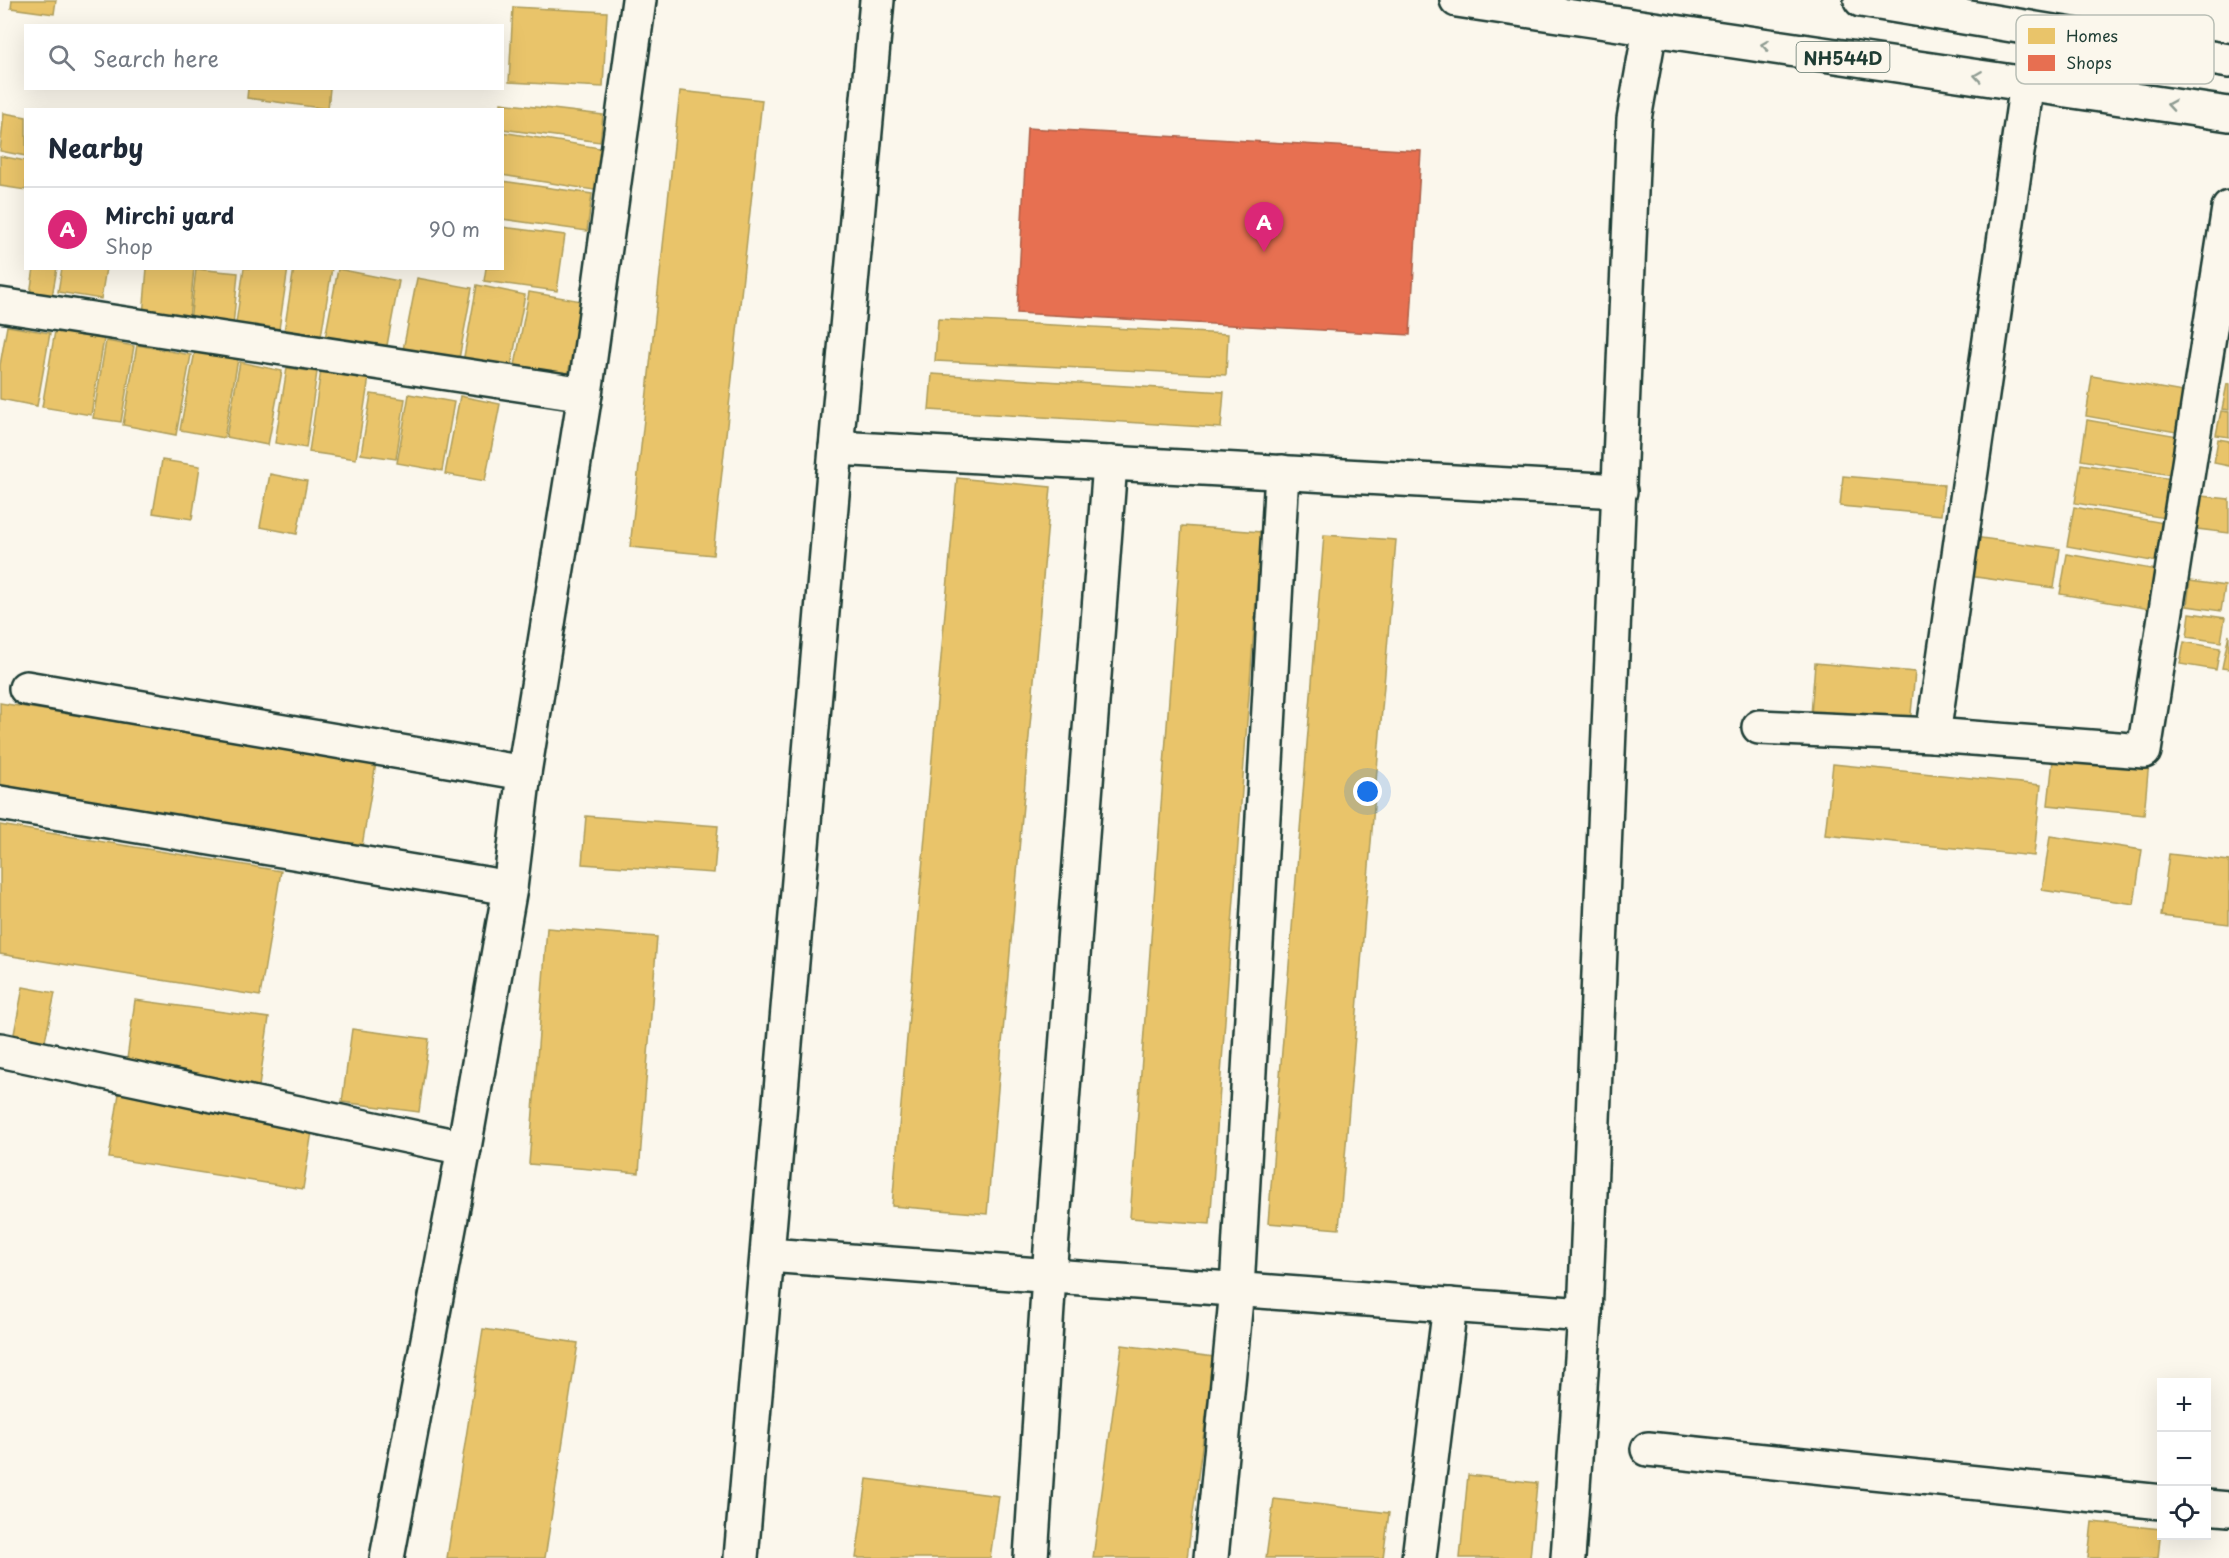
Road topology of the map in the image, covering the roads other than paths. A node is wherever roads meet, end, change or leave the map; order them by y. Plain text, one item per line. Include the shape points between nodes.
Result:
1 (639, 0) edge
2 (877, 0) edge
3 (1457, 0) edge
4 (1861, 0) edge
5 (2016, 26) edge
6 (1650, 29) junction
7 (2214, 59) edge
8 (2229, 61) edge
9 (2016, 82) edge
10 (2026, 84) edge
11 (2033, 84) edge
12 (2229, 114) edge
13 (2229, 208) edge
14 (0, 305) edge
15 (585, 394) junction
16 (836, 448) junction
17 (1110, 463) junction
18 (1282, 472) junction
19 (1620, 491) junction
20 (26, 688) dead end
21 (1759, 727) dead end
22 (1933, 735) junction
23 (525, 773) junction
24 (0, 803) edge
25 (510, 888) junction
26 (0, 1050) edge
27 (464, 1148) junction
28 (768, 1255) junction
29 (1049, 1276) junction
30 (1237, 1289) junction
31 (1450, 1305) junction
32 (1585, 1315) junction
33 (1648, 1449) dead end
34 (2157, 1501) edge
35 (2211, 1507) edge
36 (2229, 1509) edge
37 (387, 1558) edge
38 (741, 1558) edge
39 (1031, 1558) edge
40 (1211, 1558) edge
41 (1419, 1558) edge
42 (1568, 1558) edge

1 - 15 main road
2 - 16 main road
3 - 6 main road, NH544D
4 - 5 main road
9 -> 6 main road, NH544D
6 - 19 main road via 1634,119
7 - 8 main road
10 - 22 main road
12 -> 11 main road, NH544D
13 - 22 main road via 2144,752
14 - 15 main road
15 - 23 main road
16 - 17 main road
16 - 28 main road
17 - 18 main road
17 - 29 main road
18 - 19 main road
18 - 30 main road
19 - 32 main road
20 - 23 main road
21 - 22 main road
23 - 25 main road
24 - 25 main road
25 - 27 main road
26 - 27 main road
27 - 37 main road
28 - 29 main road
28 - 38 main road
29 - 30 main road
29 - 39 main road
30 - 31 main road
30 - 40 main road
31 - 32 main road
31 - 41 main road
32 - 42 main road
33 - 34 main road
35 - 36 main road

